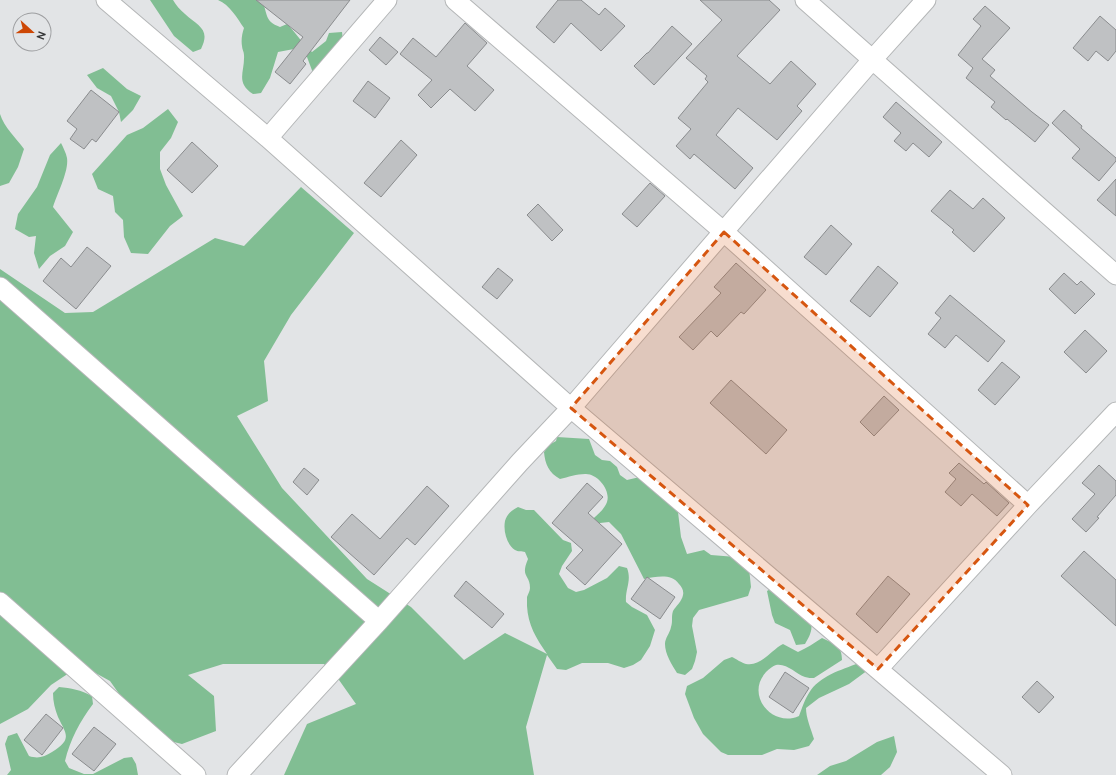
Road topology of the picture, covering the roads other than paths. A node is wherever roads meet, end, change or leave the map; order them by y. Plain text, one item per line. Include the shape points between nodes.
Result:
1 (106, 0) edge
2 (387, 0) edge
3 (455, 0) edge
4 (805, 0) edge
5 (926, 0) edge
6 (872, 60) junction
7 (268, 138) junction
8 (724, 232) junction
9 (1116, 275) edge
10 (0, 287) edge
11 (571, 408) junction
12 (1116, 412) edge
13 (1028, 506) junction
14 (0, 602) edge
15 (379, 621) junction
16 (878, 669) junction
17 (196, 775) edge
18 (237, 775) edge
19 (1002, 775) edge

1 - 7 street
2 - 7 street
3 - 8 street
4 - 6 street
5 - 6 street
6 - 8 street
6 - 9 street
7 - 11 street
8 - 11 street
8 - 13 street
10 - 15 street
11 - 15 street
11 - 16 street
12 - 13 street
13 - 16 street
14 - 17 street
15 - 18 street
16 - 19 street

